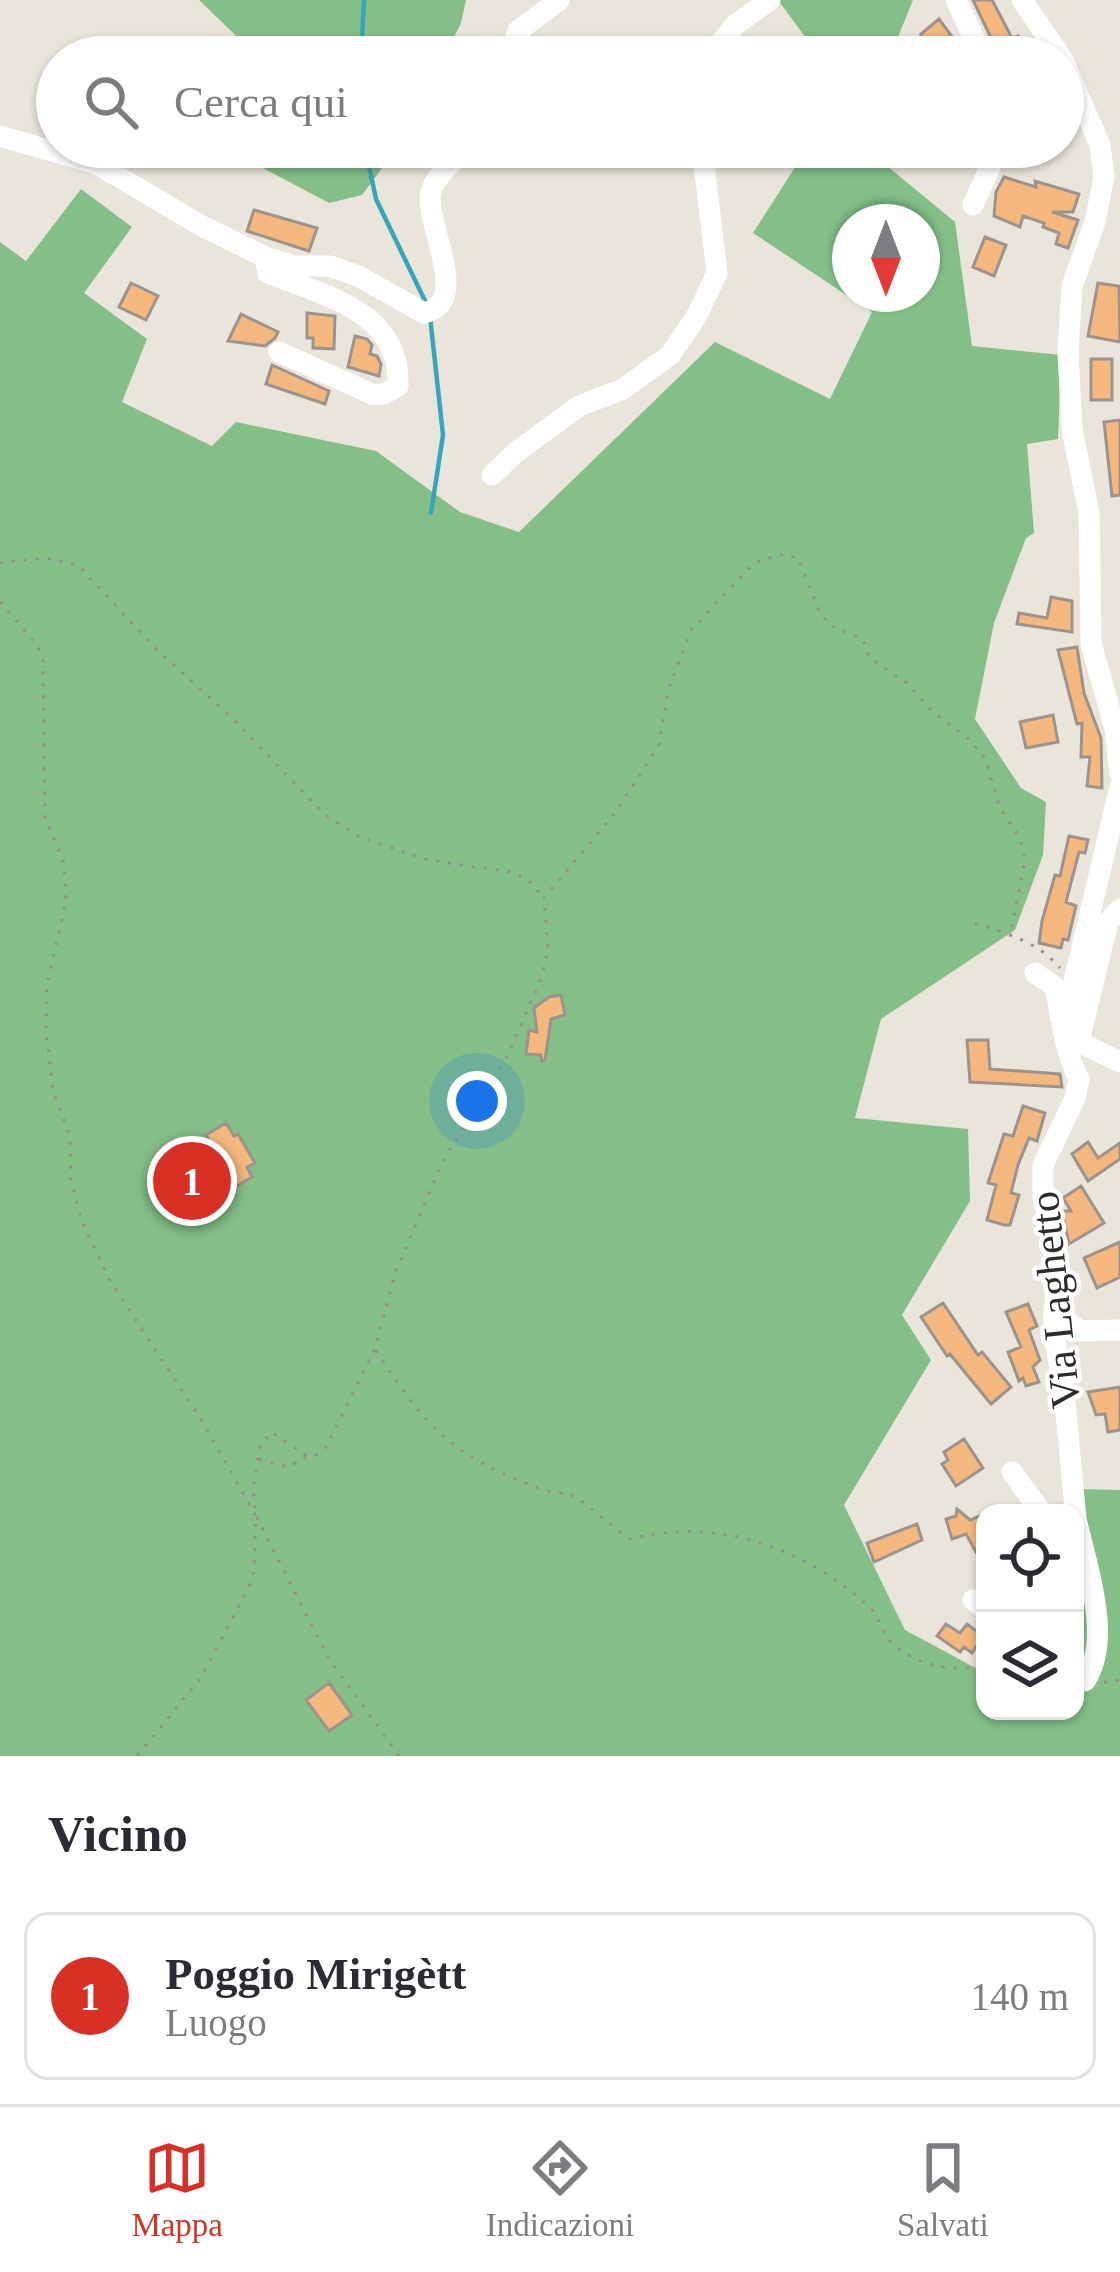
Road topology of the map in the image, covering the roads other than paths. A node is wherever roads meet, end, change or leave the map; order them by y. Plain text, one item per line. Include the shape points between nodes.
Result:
1 (559, 0) edge
2 (770, 0) edge
3 (956, 0) edge
4 (1006, 0) edge
5 (1022, 0) edge
6 (516, 36) edge
7 (727, 36) edge
8 (973, 36) edge
9 (1037, 36) edge
10 (1046, 36) edge
11 (1084, 110) edge
12 (3, 143) edge
13 (36, 150) edge
14 (104, 168) edge
15 (448, 168) edge
16 (704, 168) edge
17 (990, 168) edge
18 (974, 205) dead end
19 (265, 257) junction
20 (279, 352) dead end
21 (492, 475) dead end
22 (1120, 774) edge
23 (1120, 787) edge
24 (1120, 909) edge
25 (1035, 973) dead end
26 (1073, 1041) junction
27 (1120, 1062) edge
28 (1054, 1312) junction
29 (1120, 1330) edge
30 (1012, 1472) dead end
31 (1035, 1504) edge
32 (1075, 1504) edge
33 (1084, 1568) edge
34 (1084, 1681) edge

1 - 6 street
2 - 7 street
3 - 8 street
4 - 9 street
5 - 10 street
11 - 22 street via 1104,177 1072,286 1072,428 1089,513 1091,643
12 - 13 street
14 - 19 street
15 - 19 street via 432,187 446,291 430,312 330,266
16 - 21 street via 717,273 670,355 623,389 579,406
17 - 18 street
19 - 20 street via 268,273 378,325 393,347 398,386 372,394
23 - 26 street via 1067,999
24 - 26 street via 1108,922
25 - 26 street via 1054,987
26 - 27 street
26 - 28 street, Via Laghetto via 1076,1098 1042,1166 1058,1263
28 - 29 street via 1081,1331
28 - 32 street, Via Laghetto
30 - 31 street
33 - 34 street, Via Laghetto via 1096,1603 1096,1649

